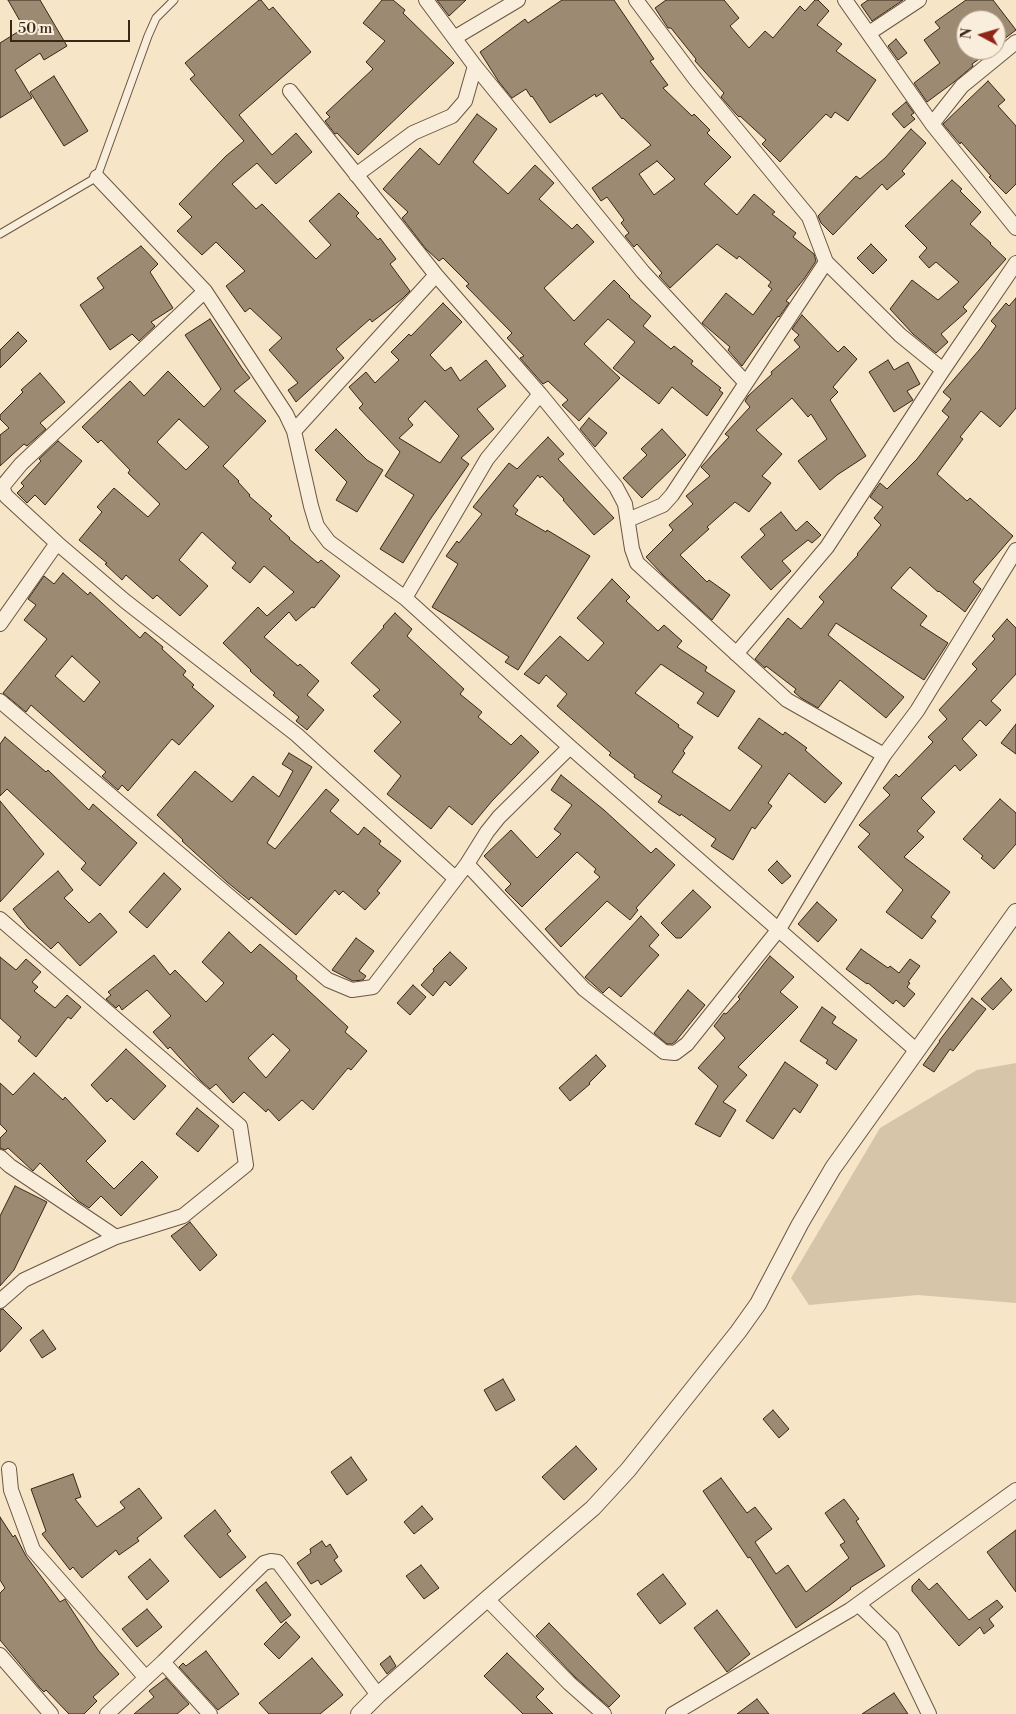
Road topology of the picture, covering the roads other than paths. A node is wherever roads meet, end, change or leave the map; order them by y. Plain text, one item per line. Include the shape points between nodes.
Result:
1 (174, 0) edge
2 (426, 0) edge
3 (518, 0) edge
4 (636, 0) edge
5 (846, 0) edge
6 (919, 0) edge
7 (870, 33) junction
8 (454, 38) junction
9 (1016, 42) edge
10 (475, 66) junction
11 (290, 91) dead end
12 (932, 124) junction
13 (356, 175) junction
14 (97, 177) junction
15 (1016, 228) edge
16 (0, 234) edge
17 (826, 262) junction
18 (1016, 264) edge
19 (436, 275) junction
20 (206, 291) junction
21 (943, 370) junction
22 (745, 382) junction
23 (540, 394) junction
24 (294, 431) junction
25 (628, 520) junction
26 (57, 543) junction
27 (1016, 550) edge
28 (405, 598) junction
29 (0, 624) edge
30 (736, 654) junction
31 (2, 706) edge
32 (570, 747) junction
33 (884, 755) junction
34 (466, 864) junction
35 (455, 878) junction
36 (1016, 912) edge
37 (0, 918) edge
38 (778, 929) junction
39 (917, 1051) junction
40 (0, 1157) edge
41 (116, 1237) junction
42 (0, 1301) edge
43 (9, 1470) dead end
44 (1016, 1490) edge
45 (486, 1599) junction
46 (858, 1604) junction
47 (0, 1655) edge
48 (163, 1662) junction
49 (146, 1678) junction
50 (378, 1696) junction
51 (51, 1714) edge
52 (107, 1714) edge
53 (210, 1714) edge
54 (359, 1714) edge
55 (604, 1714) edge
56 (673, 1714) edge
57 (929, 1714) edge

1 - 14 lane via 156,18 148,36
2 - 8 street
3 - 8 street
4 - 17 street via 696,80 809,217
5 - 7 street
6 - 7 street
7 - 12 street
8 - 10 street
9 - 12 street via 962,86
10 - 13 street via 465,101 452,116 413,133
10 - 22 street via 642,272
11 - 13 street
12 - 15 street
13 - 19 street
14 - 16 lane
14 - 20 street
17 - 21 street via 900,335
17 - 22 street
18 - 21 street
19 - 23 street
19 - 24 street
20 - 24 street
20 - 26 street via 21,464 2,488 6,496
21 - 30 street via 827,547
22 - 25 street via 672,495 663,505
23 - 25 street via 616,487 625,504
23 - 28 street via 487,459
24 - 28 street via 317,526 329,542
25 - 30 street via 632,550 638,563
26 - 29 street
26 - 35 street via 125,601 297,735
27 - 33 street via 917,710
28 - 32 street
30 - 33 street via 787,700
31 - 35 street via 328,980 352,990 373,986
32 - 34 street via 498,817
32 - 38 street
33 - 38 street
34 - 35 street
34 - 38 street via 584,989 664,1052 675,1053 687,1044
36 - 39 street
37 - 41 street via 240,1126 246,1165 182,1216
38 - 39 street
39 - 45 street via 834,1168 758,1304 738,1332 628,1470 593,1508
40 - 41 street
41 - 42 street via 24,1280
43 - 49 street via 11,1490 33,1550
44 - 46 street
45 - 50 street
45 - 55 street
46 - 56 street
46 - 57 street via 892,1636
47 - 51 street
48 - 49 street
48 - 50 street via 264,1563 278,1562
48 - 53 street
49 - 52 street
50 - 54 street

